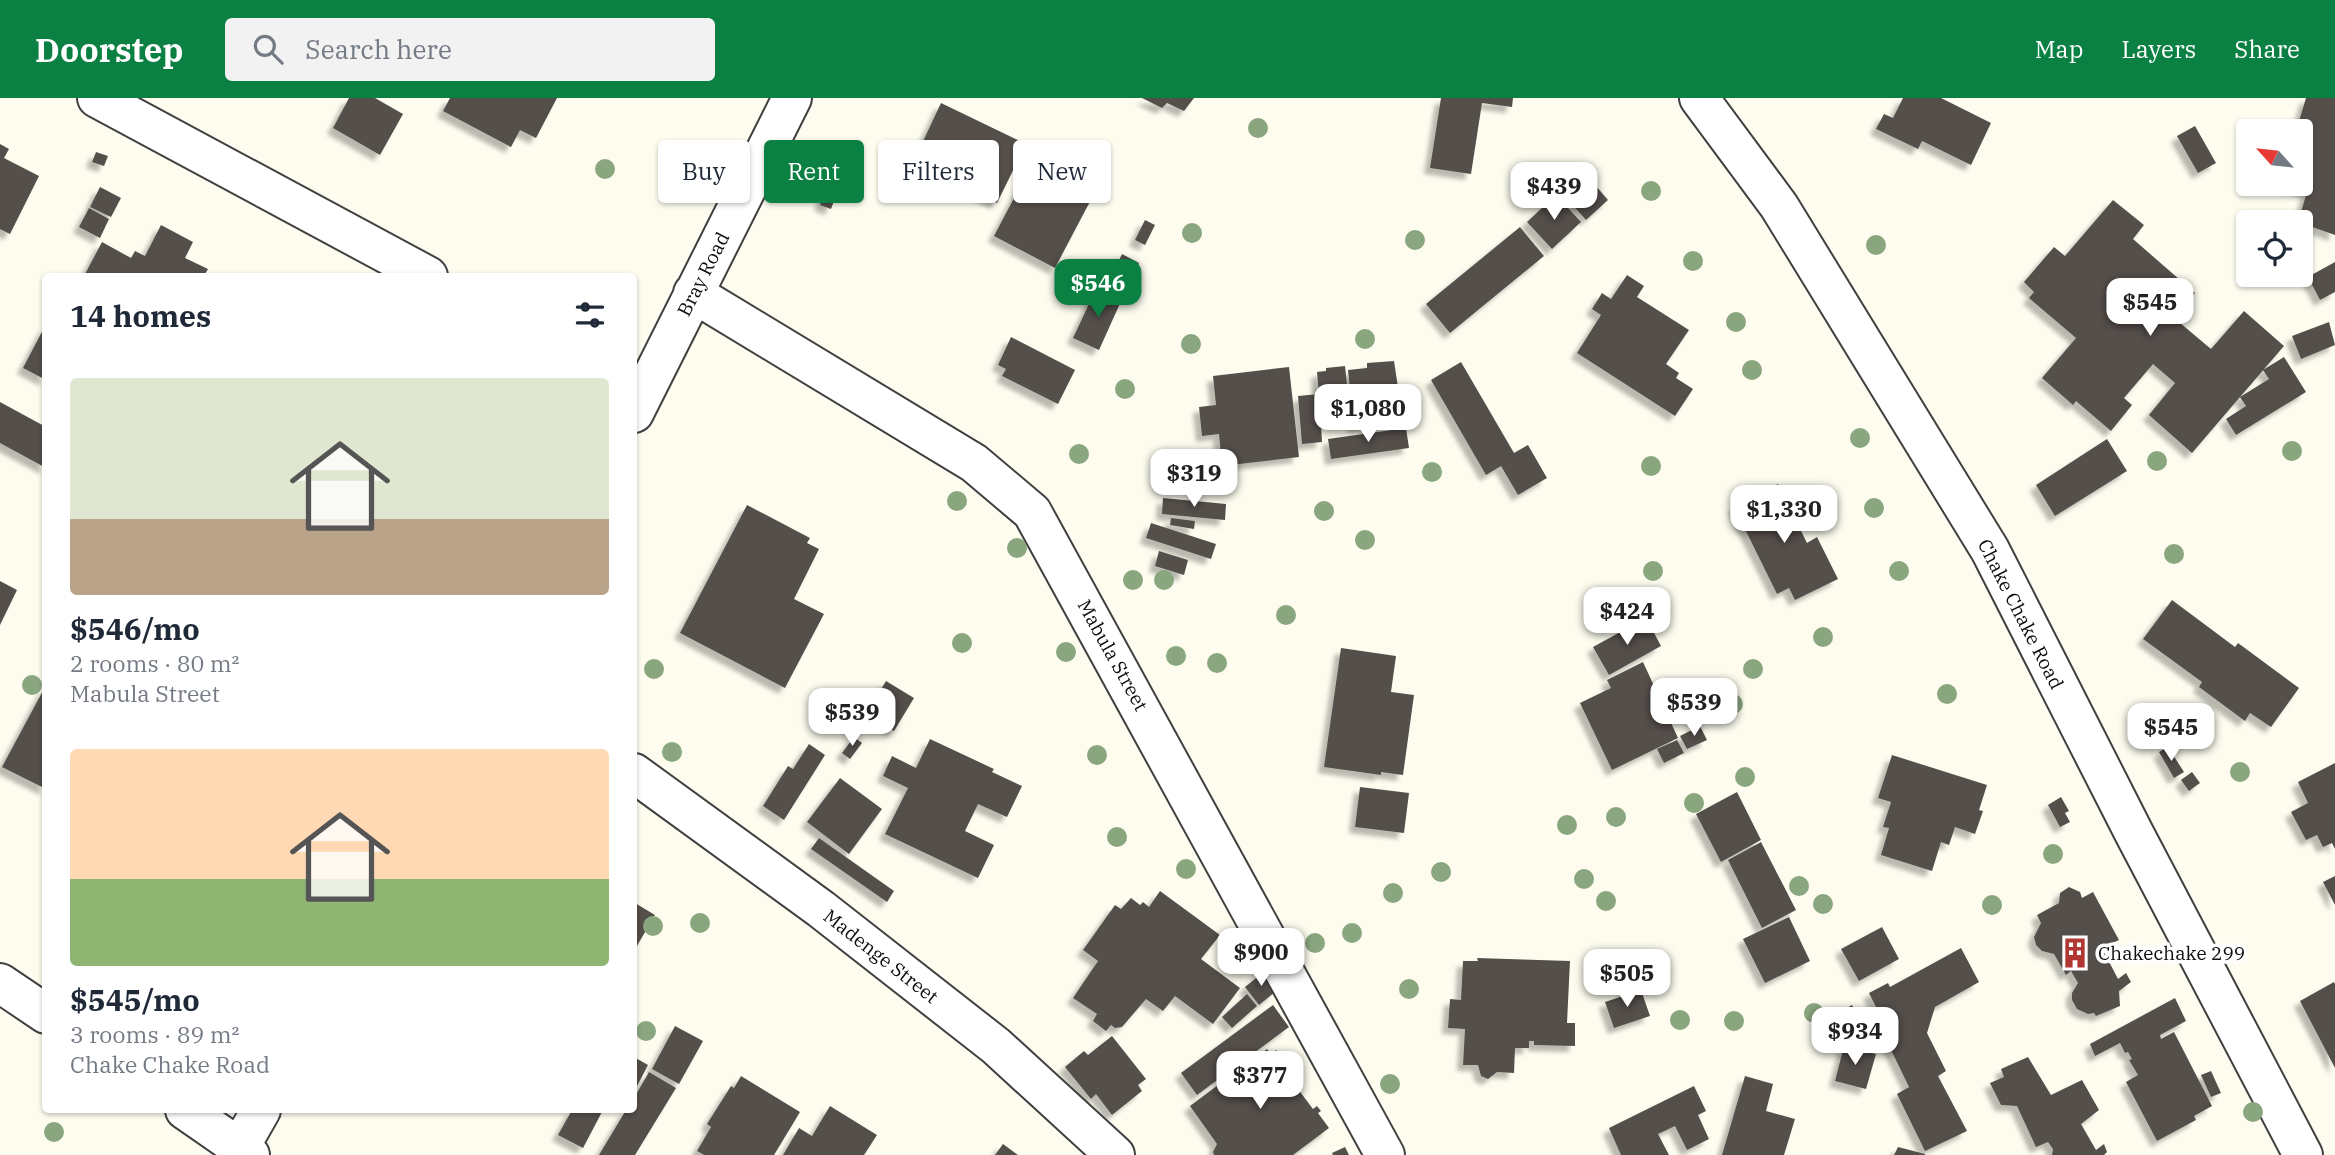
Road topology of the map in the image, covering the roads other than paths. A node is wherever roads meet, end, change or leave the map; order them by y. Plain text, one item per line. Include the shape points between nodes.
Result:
1 (97, 98) edge
2 (792, 98) edge
3 (1699, 98) edge
4 (422, 273) edge
5 (693, 293) junction
6 (637, 398) edge
7 (637, 775) edge
8 (0, 984) edge
9 (42, 1011) edge
10 (189, 1113) edge
11 (260, 1113) edge
12 (245, 1151) edge
13 (1115, 1155) edge
14 (1385, 1155) edge
15 (2303, 1155) edge

1 - 4 street
2 - 5 street, Bray Road
3 - 15 street, Chake Chake Road via 1779,206 1990,550
5 - 6 street, Bray Road
5 - 14 street, Mabula Street via 974,463 1032,512
7 - 13 street, Madenge Street via 821,908 996,1046
8 - 9 street
10 - 12 street
11 - 12 street

